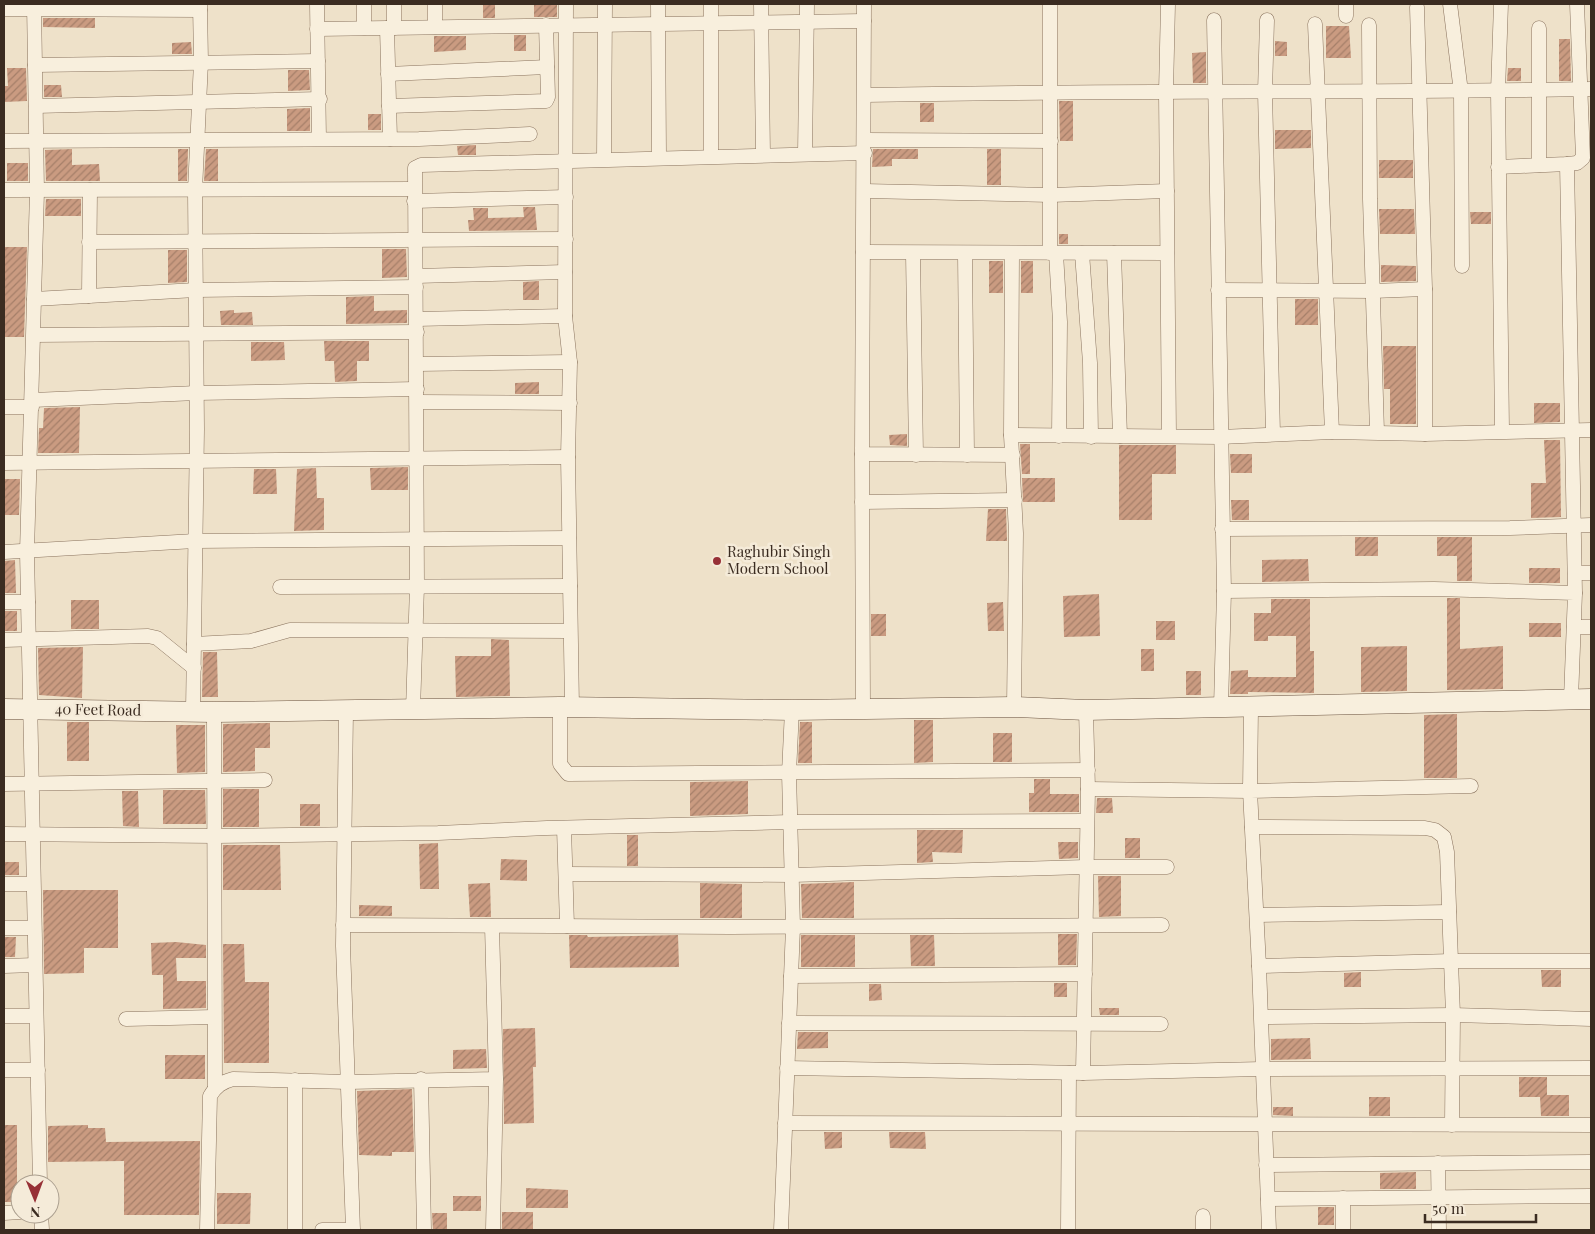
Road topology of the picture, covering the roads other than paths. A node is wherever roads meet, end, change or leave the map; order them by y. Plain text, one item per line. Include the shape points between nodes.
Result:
1 (317, 4) edge
2 (364, 4) edge
3 (394, 4) edge
4 (435, 4) edge
5 (566, 4) edge
6 (605, 4) edge
7 (658, 4) edge
8 (711, 4) edge
9 (761, 4) edge
10 (807, 4) edge
11 (864, 4) edge
12 (1050, 4) edge
13 (1168, 4) edge
14 (1450, 4) edge
15 (1501, 4) edge
16 (1577, 4) edge
17 (34, 6) edge
18 (200, 7) edge
19 (1417, 7) dead end
20 (4, 9) edge
21 (1214, 20) dead end
22 (1267, 20) dead end
23 (864, 21) junction
24 (807, 22) junction
25 (658, 23) junction
26 (711, 23) junction
27 (761, 23) junction
28 (605, 24) junction
29 (1315, 24) dead end
30 (546, 25) junction
31 (566, 25) junction
32 (1369, 25) dead end
33 (435, 27) junction
34 (364, 28) junction
35 (391, 28) junction
36 (1539, 28) dead end
37 (317, 29) junction
38 (318, 61) junction
39 (201, 62) junction
40 (35, 65) junction
41 (547, 68) junction
42 (388, 74) junction
43 (1586, 89) edge
44 (1539, 90) junction
45 (1050, 91) junction
46 (1498, 91) junction
47 (1166, 92) junction
48 (1216, 92) junction
49 (1265, 92) junction
50 (1317, 92) junction
51 (1371, 92) junction
52 (1420, 92) junction
53 (1461, 92) junction
54 (865, 95) junction
55 (320, 99) junction
56 (198, 101) junction
57 (36, 106) junction
58 (389, 106) junction
59 (530, 134) dead end
60 (196, 139) junction
61 (319, 139) junction
62 (390, 139) junction
63 (36, 140) junction
64 (4, 141) edge
65 (1050, 142) junction
66 (865, 146) junction
67 (805, 154) junction
68 (763, 155) junction
69 (711, 156) junction
70 (659, 157) junction
71 (604, 159) junction
72 (566, 160) junction
73 (1567, 164) junction
74 (1539, 165) junction
75 (1498, 167) junction
76 (4, 190) edge
77 (90, 190) junction
78 (195, 190) junction
79 (37, 191) junction
80 (864, 191) junction
81 (1167, 192) junction
82 (414, 195) junction
83 (1051, 195) junction
84 (566, 197) junction
85 (415, 238) junction
86 (566, 239) junction
87 (196, 240) junction
88 (89, 242) junction
89 (863, 252) junction
90 (913, 253) junction
91 (965, 253) junction
92 (1012, 253) junction
93 (1053, 253) junction
94 (1082, 253) junction
95 (1114, 253) junction
96 (1167, 253) junction
97 (1462, 266) dead end
98 (565, 272) junction
99 (416, 281) junction
100 (1269, 289) junction
101 (1425, 289) junction
102 (196, 290) junction
103 (1218, 290) junction
104 (1326, 290) junction
105 (1372, 291) junction
106 (89, 296) junction
107 (34, 299) junction
108 (565, 316) junction
109 (417, 325) junction
110 (34, 334) junction
111 (197, 334) junction
112 (570, 362) junction
113 (417, 364) junction
114 (197, 393) junction
115 (417, 395) junction
116 (570, 402) junction
117 (32, 403) junction
118 (4, 407) edge
119 (1591, 430) edge
120 (1502, 431) junction
121 (1573, 431) junction
122 (1332, 432) junction
123 (1376, 432) junction
124 (1273, 434) junction
125 (1425, 434) junction
126 (1012, 435) junction
127 (1059, 436) junction
128 (1120, 436) junction
129 (1169, 436) junction
130 (1091, 437) junction
131 (1220, 437) junction
132 (862, 454) junction
133 (916, 455) junction
134 (967, 455) junction
135 (1013, 455) junction
136 (568, 457) junction
137 (416, 458) junction
138 (196, 461) junction
139 (4, 463) edge
140 (30, 463) junction
141 (1015, 500) junction
142 (862, 502) junction
143 (1591, 525) edge
144 (1574, 526) junction
145 (1222, 529) junction
146 (569, 538) junction
147 (416, 539) junction
148 (195, 541) junction
149 (4, 552) edge
150 (27, 552) junction
151 (1591, 572) edge
152 (1575, 573) junction
153 (417, 586) junction
154 (570, 586) junction
155 (280, 587) dead end
156 (1224, 590) junction
157 (1575, 593) junction
158 (4, 602) edge
159 (28, 602) junction
160 (1574, 627) junction
161 (1591, 627) edge
162 (416, 631) junction
163 (570, 631) junction
164 (4, 640) edge
165 (28, 640) junction
166 (194, 644) junction
167 (194, 668) junction
168 (1571, 699) junction
169 (1591, 699) edge
170 (566, 707) junction
171 (1014, 707) junction
172 (1221, 707) junction
173 (1251, 708) junction
174 (4, 709) edge
175 (30, 709) junction
176 (863, 709) junction
177 (413, 710) junction
178 (792, 710) junction
179 (1086, 710) junction
180 (193, 712) junction
181 (214, 712) junction
182 (346, 712) junction
183 (1088, 770) junction
184 (789, 773) junction
185 (265, 780) dead end
186 (214, 781) junction
187 (4, 784) edge
188 (31, 784) junction
189 (1471, 786) dead end
190 (1088, 789) junction
191 (1250, 791) junction
192 (1087, 821) junction
193 (791, 822) junction
194 (1252, 827) junction
195 (564, 828) junction
196 (345, 833) junction
197 (4, 834) edge
198 (32, 834) junction
199 (215, 836) junction
200 (1086, 866) junction
201 (1167, 867) dead end
202 (566, 874) junction
203 (792, 875) junction
204 (4, 884) edge
205 (33, 884) junction
206 (1450, 912) junction
207 (1257, 915) junction
208 (1086, 925) junction
209 (1162, 925) dead end
210 (343, 926) junction
211 (492, 926) junction
212 (567, 926) junction
213 (793, 927) junction
214 (4, 928) edge
215 (34, 928) junction
216 (1452, 961) junction
217 (1591, 961) edge
218 (4, 966) edge
219 (35, 966) junction
220 (1259, 966) junction
221 (1085, 974) junction
222 (791, 976) junction
223 (1453, 1015) junction
224 (4, 1016) edge
225 (36, 1016) junction
226 (214, 1017) junction
227 (1262, 1017) junction
228 (126, 1019) dead end
229 (1591, 1019) edge
230 (789, 1023) junction
231 (1084, 1024) junction
232 (1161, 1024) dead end
233 (787, 1068) junction
234 (1453, 1068) junction
235 (1591, 1068) edge
236 (1262, 1069) junction
237 (4, 1070) edge
238 (38, 1070) junction
239 (1068, 1073) junction
240 (1084, 1073) junction
241 (421, 1079) junction
242 (496, 1079) junction
243 (295, 1080) junction
244 (348, 1082) junction
245 (215, 1088) junction
246 (785, 1123) junction
247 (1068, 1124) junction
248 (1265, 1124) junction
249 (1452, 1125) junction
250 (1591, 1125) edge
251 (1591, 1162) edge
252 (1438, 1163) junction
253 (1266, 1165) junction
254 (40, 1174) edge
255 (1591, 1196) edge
256 (1439, 1197) junction
257 (1343, 1198) junction
258 (1268, 1199) junction
259 (207, 1230) edge
260 (295, 1230) edge
261 (322, 1230) edge
262 (352, 1230) edge
263 (424, 1230) edge
264 (493, 1230) edge
265 (781, 1230) edge
266 (1068, 1230) edge
267 (1269, 1230) edge
268 (1343, 1230) edge
269 (1439, 1230) edge

1 - 37 street
2 - 34 street
3 - 35 street
4 - 33 street
5 - 31 street
6 - 28 street
7 - 25 street
8 - 26 street
9 - 27 street
10 - 24 street
11 - 23 street
12 - 45 street
13 - 47 street
14 - 53 street
15 - 46 street
16 - 43 street
17 - 18 street
17 - 20 street
17 - 40 street
18 - 39 street
19 - 52 street
21 - 48 street
22 - 49 street
23 - 24 street
23 - 54 street
24 - 27 street
24 - 67 street
25 - 26 street
25 - 28 street
25 - 70 street
26 - 27 street
26 - 69 street
27 - 68 street
28 - 31 street
28 - 71 street
29 - 50 street
30 - 31 street
30 - 33 street
30 - 41 street
31 - 72 street
32 - 51 street
33 - 35 street
34 - 35 street
34 - 37 street
35 - 42 street
36 - 44 street
37 - 38 street
38 - 39 street
38 - 55 street
39 - 40 street
39 - 56 street
40 - 57 street
41 - 42 street
41 - 58 street via 546,101
42 - 58 street
43 - 44 street
43 - 73 street via 1583,158 1577,163
44 - 46 street
44 - 74 street
45 - 47 street
45 - 54 street
45 - 65 street
46 - 53 street
46 - 75 street
47 - 48 street
47 - 81 street
48 - 49 street
48 - 103 street
49 - 50 street
49 - 100 street
50 - 51 street
50 - 104 street
51 - 52 street
51 - 105 street
52 - 53 street
52 - 101 street
53 - 97 street
54 - 66 street
55 - 56 street
55 - 61 street
56 - 57 street
56 - 60 street
57 - 63 street
58 - 62 street
59 - 62 street
60 - 61 street
60 - 63 street
60 - 78 street
61 - 62 street
63 - 64 street
63 - 79 street
65 - 66 street
65 - 83 street
66 - 67 street
66 - 80 street
67 - 68 street
68 - 69 street
69 - 70 street
70 - 71 street
71 - 72 street
72 - 82 street via 418,166 413,171
72 - 84 street
73 - 74 street
73 - 121 street
74 - 75 street
75 - 120 street
76 - 79 street
77 - 78 street
77 - 79 street
77 - 88 street
78 - 82 street
78 - 87 street
79 - 107 street
80 - 83 street
80 - 89 street
81 - 83 street
81 - 96 street
82 - 84 street
82 - 85 street
83 - 93 street
84 - 86 street
85 - 86 street
85 - 87 street
85 - 99 street
86 - 98 street
87 - 88 street
87 - 102 street
88 - 106 street
89 - 90 street
89 - 132 street
90 - 91 street
90 - 133 street
91 - 92 street
91 - 134 street
92 - 93 street
92 - 126 street
93 - 94 street
93 - 127 street via 1060,322
94 - 95 street
94 - 130 street via 1090,363
95 - 96 street
95 - 128 street
96 - 129 street
98 - 99 street
98 - 108 street
99 - 102 street
99 - 109 street
100 - 103 street
100 - 104 street
100 - 124 street
101 - 105 street
101 - 125 street
102 - 106 street
102 - 111 street
103 - 131 street
104 - 105 street
104 - 122 street
105 - 123 street
106 - 107 street
107 - 110 street
108 - 109 street
108 - 112 street
109 - 111 street
109 - 113 street
110 - 111 street
110 - 117 street
111 - 114 street
112 - 113 street
112 - 116 street
113 - 115 street
114 - 115 street
114 - 117 street
114 - 138 street
115 - 116 street
115 - 137 street
116 - 136 street
117 - 118 street
117 - 140 street
119 - 121 street
120 - 121 street
120 - 125 street
121 - 144 street
122 - 123 street
122 - 124 street
123 - 125 street
124 - 131 street
126 - 127 street
126 - 135 street
127 - 130 street
128 - 129 street
128 - 130 street
129 - 131 street
131 - 145 street
132 - 133 street
132 - 142 street
133 - 134 street
134 - 135 street
135 - 141 street
136 - 137 street
136 - 146 street
137 - 138 street
137 - 147 street
138 - 140 street
138 - 148 street
139 - 140 street
140 - 150 street
141 - 142 street
141 - 171 street
142 - 176 street
143 - 144 street
144 - 145 street
144 - 152 street
145 - 156 street
146 - 147 street
146 - 154 street
147 - 148 street
147 - 153 street
148 - 150 street
148 - 166 street
149 - 150 street
150 - 159 street
151 - 152 street
152 - 157 street
153 - 154 street
153 - 155 street
153 - 162 street
154 - 163 street
156 - 157 street via 1434,589
156 - 172 street
157 - 160 street
158 - 159 street
159 - 165 street
160 - 161 street
160 - 168 street
162 - 163 street
162 - 166 street via 290,630 251,641
162 - 177 street
163 - 170 street
164 - 165 street
165 - 167 street via 148,636 157,638
165 - 175 street
166 - 167 street
167 - 180 street
168 - 169 street, 40 Feet Road
168 - 173 street, 40 Feet Road
170 - 177 street, 40 Feet Road
170 - 178 street, 40 Feet Road
170 - 184 street via 560,764 568,774
171 - 176 street, 40 Feet Road
171 - 179 street, 40 Feet Road
172 - 173 street, 40 Feet Road
172 - 179 street, 40 Feet Road
173 - 191 street
174 - 175 street, 40 Feet Road
175 - 180 street, 40 Feet Road
175 - 188 street
176 - 178 street, 40 Feet Road
177 - 182 street, 40 Feet Road
178 - 184 street
179 - 183 street
180 - 181 street, 40 Feet Road
181 - 182 street, 40 Feet Road
181 - 186 street
182 - 196 street
183 - 184 street
183 - 190 street
184 - 193 street
185 - 186 street
186 - 188 street
186 - 199 street
187 - 188 street
188 - 198 street
189 - 191 street
190 - 191 street
190 - 192 street
191 - 194 street
192 - 193 street
192 - 200 street
193 - 195 street
193 - 203 street
194 - 206 street via 1436,830 1446,843
194 - 207 street
195 - 196 street
195 - 202 street
196 - 199 street
196 - 210 street
197 - 198 street
198 - 199 street
198 - 205 street
199 - 226 street
200 - 201 street
200 - 203 street
200 - 208 street
202 - 203 street
202 - 212 street
203 - 213 street
204 - 205 street
205 - 215 street
206 - 207 street
206 - 216 street
207 - 220 street
208 - 209 street
208 - 213 street
208 - 221 street
210 - 211 street
210 - 244 street
211 - 212 street
211 - 242 street
212 - 213 street
213 - 222 street
214 - 215 street
215 - 219 street
216 - 217 street
216 - 220 street
216 - 223 street
218 - 219 street
219 - 225 street
220 - 227 street
221 - 222 street
221 - 231 street
222 - 230 street
223 - 227 street
223 - 229 street
223 - 234 street
224 - 225 street
225 - 238 street
226 - 228 street
226 - 245 street
227 - 236 street
230 - 231 street
230 - 233 street
231 - 232 street
231 - 240 street
233 - 239 street
233 - 246 street
234 - 235 street
234 - 236 street
234 - 249 street
236 - 240 street
236 - 248 street
237 - 238 street
238 - 254 street
239 - 240 street
239 - 247 street
241 - 242 street
241 - 244 street
241 - 263 street
242 - 264 street
243 - 244 street
243 - 245 street via 233,1079
243 - 260 street
244 - 262 street
245 - 259 street via 210,1096
246 - 247 street
246 - 265 street
247 - 248 street
247 - 266 street
248 - 249 street
248 - 253 street
249 - 250 street
251 - 252 street
252 - 253 street
252 - 256 street
253 - 258 street
255 - 256 street
256 - 257 street
256 - 269 street
257 - 258 street
257 - 268 street
258 - 267 street
261 - 262 street

